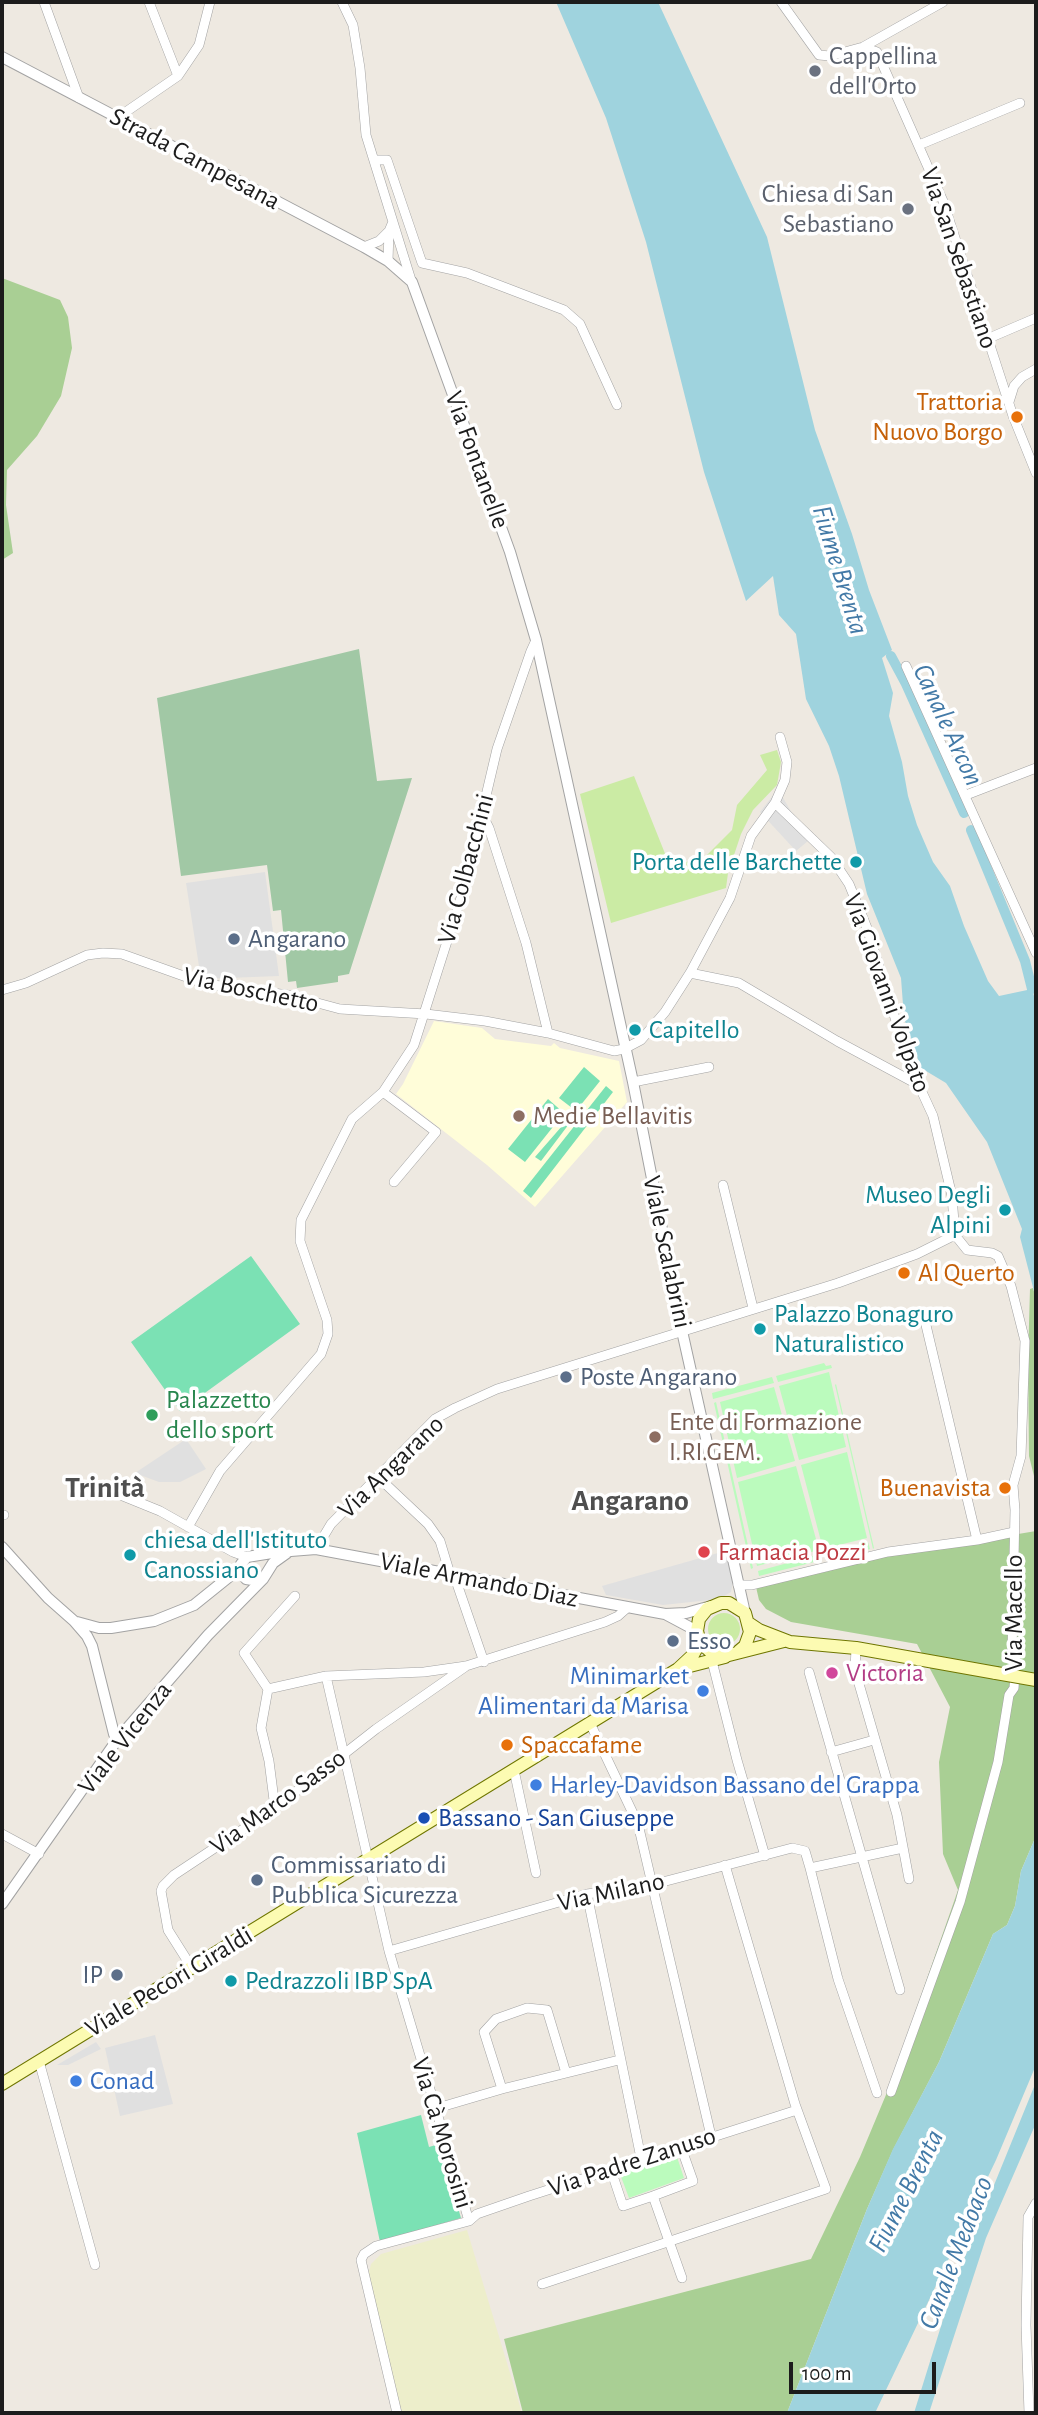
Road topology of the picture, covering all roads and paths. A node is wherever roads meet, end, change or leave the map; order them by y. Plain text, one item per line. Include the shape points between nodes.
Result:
1 (44, 2) edge
2 (149, 2) edge
3 (210, 2) edge
4 (342, 2) edge
5 (781, 2) edge
6 (943, 2) edge
7 (863, 47) junction
8 (2, 57) edge
9 (178, 76) junction
10 (79, 98) junction
11 (1020, 103) dead end
12 (117, 118) junction
13 (919, 145) junction
14 (375, 160) junction
15 (391, 227) junction
16 (364, 247) junction
17 (403, 255) junction
18 (391, 264) junction
19 (412, 282) junction
20 (1036, 318) edge
21 (987, 339) junction
22 (1036, 369) edge
23 (1009, 402) junction
24 (617, 405) dead end
25 (1036, 473) edge
26 (537, 640) junction
27 (906, 666) dead end
28 (780, 737) dead end
29 (1036, 768) edge
30 (966, 795) junction
31 (775, 803) junction
32 (482, 814) junction
33 (1036, 953) edge
34 (690, 973) junction
35 (2, 990) edge
36 (426, 1014) junction
37 (548, 1033) junction
38 (624, 1049) junction
39 (709, 1068) dead end
40 (633, 1082) junction
41 (916, 1084) junction
42 (383, 1092) junction
43 (394, 1182) dead end
44 (723, 1185) dead end
45 (955, 1235) junction
46 (753, 1308) junction
47 (925, 1321) dead end
48 (682, 1331) junction
49 (378, 1476) junction
50 (123, 1496) dead end
51 (188, 1527) junction
52 (1014, 1532) junction
53 (976, 1540) junction
54 (2, 1547) edge
55 (316, 1549) junction
56 (293, 1550) junction
57 (246, 1561) junction
58 (267, 1571) junction
59 (452, 1575) junction
60 (259, 1581) junction
61 (738, 1586) junction
62 (295, 1595) dead end
63 (729, 1604) junction
64 (713, 1605) junction
65 (627, 1608) junction
66 (665, 1614) junction
67 (747, 1619) junction
68 (74, 1620) junction
69 (111, 1628) junction
70 (699, 1637) junction
71 (788, 1640) junction
72 (92, 1646) junction
73 (856, 1648) junction
74 (734, 1653) junction
75 (712, 1661) junction
76 (484, 1662) junction
77 (466, 1666) junction
78 (678, 1669) junction
79 (809, 1672) dead end
80 (326, 1676) junction
81 (1036, 1680) edge
82 (268, 1689) junction
83 (590, 1723) junction
84 (117, 1740) junction
85 (874, 1740) junction
86 (831, 1752) junction
87 (344, 1754) junction
88 (514, 1770) junction
89 (275, 1808) junction
90 (2, 1834) edge
91 (903, 1848) junction
92 (39, 1854) junction
93 (765, 1856) junction
94 (860, 1856) junction
95 (368, 1860) junction
96 (725, 1865) junction
97 (810, 1868) junction
98 (536, 1873) dead end
99 (909, 1879) dead end
100 (651, 1885) junction
101 (587, 1894) junction
102 (2, 1904) edge
103 (389, 1951) junction
104 (192, 1968) junction
105 (900, 1990) dead end
106 (619, 2060) junction
107 (39, 2061) junction
108 (566, 2073) junction
109 (2, 2084) edge
110 (502, 2089) junction
111 (891, 2092) dead end
112 (877, 2093) dead end
113 (434, 2109) junction
114 (797, 2110) junction
115 (711, 2136) junction
116 (681, 2147) junction
117 (641, 2158) junction
118 (614, 2179) dead end
119 (653, 2196) junction
120 (1036, 2203) edge
121 (469, 2221) junction
122 (670, 2241) junction
123 (95, 2265) dead end
124 (682, 2278) dead end
125 (542, 2284) dead end
126 (397, 2413) edge
127 (1029, 2413) edge

1 - 10 street
2 - 9 street
3 - 9 street via 199,45
4 - 14 street, Via Fontanelle via 353,24 366,135
5 - 7 street via 819,55
6 - 7 street
7 - 13 street, Via San Sebastiano via 877,52
8 - 10 street, Strada Campesana
9 - 12 street
10 - 12 street, Strada Campesana
11 - 13 street
12 - 16 street, Strada Campesana
13 - 21 street, Via San Sebastiano via 952,223
14 - 15 street, Via Fontanelle
14 - 24 street via 387,160 422,263 467,273 564,310 580,324
15 - 16 street via 379,241
15 - 17 street, Via Fontanelle
15 - 18 street, Via Fontanelle
16 - 18 street, Strada Campesana
17 - 18 street via 400,262
17 - 19 street, Via Fontanelle
18 - 19 street, Via Fontanelle
19 - 26 street, Via Fontanelle via 510,552
20 - 21 street
21 - 23 street, Via San Sebastiano
22 - 23 street via 1014,386
23 - 25 street, Via San Sebastiano
26 - 32 street, Via Colbacchini via 498,749
26 - 38 street, Viale Scalabrini
27 - 30 street
28 - 31 street via 787,762
29 - 30 street
30 - 33 street
31 - 34 street via 751,836 730,898
31 - 41 street, Via Giovanni Volpato via 831,857 849,884
32 - 36 street, Via Colbacchini
32 - 37 street via 526,943
34 - 38 street via 641,1040
34 - 41 street via 739,983
35 - 36 street, Via Boschetto via 87,955 122,954 206,984 288,995 340,1009
36 - 37 street, Via Boschetto
36 - 42 street, Via Colbacchini via 414,1045
37 - 38 street, Via Boschetto via 614,1051
38 - 40 street, Viale Scalabrini
39 - 40 street
40 - 48 street, Viale Scalabrini
41 - 45 street, Via Giovanni Volpato via 941,1142
42 - 43 street via 436,1132
42 - 51 street, Via Colbacchini via 352,1119 301,1220 300,1241 327,1320 321,1353 220,1471
44 - 46 street
45 - 46 street, Via Angarano via 838,1283
45 - 52 street, Via Macello via 967,1250 998,1256 1012,1286 1026,1341 1021,1456 1013,1485
46 - 48 street, Via Angarano
47 - 53 street
48 - 49 street, Via Angarano via 497,1388 455,1408 435,1419
48 - 61 street, Viale Scalabrini
49 - 55 street, Via Angarano via 331,1524
49 - 59 street via 428,1524 440,1541
50 - 51 street
51 - 57 street
52 - 53 street
52 - 111 street, Via Macello via 1012,1654 1016,1661 998,1762 960,1902
53 - 61 street via 888,1552
54 - 68 street via 54,1605
55 - 56 street, Viale Armando Diaz
55 - 59 street, Viale Armando Diaz
56 - 57 street, Viale Armando Diaz
56 - 58 street
57 - 58 street via 266,1563
57 - 60 street via 246,1579
57 - 69 street via 186,1609 154,1621
58 - 60 street, Viale Vicenza
59 - 65 street, Viale Armando Diaz
59 - 76 street
60 - 84 street, Viale Vicenza
61 - 63 street
61 - 67 street, Viale Scalabrini
62 - 82 street via 244,1653
63 - 64 main road, Viale Armando Diaz
63 - 67 main road
64 - 66 street, Viale Armando Diaz
64 - 70 main road via 702,1614
65 - 66 street, Viale Armando Diaz
65 - 76 street via 612,1619
66 - 70 street, Viale Armando Diaz
67 - 71 main road
67 - 74 main road via 748,1639
68 - 69 street
68 - 72 street
69 - 72 street via 96,1634
70 - 74 main road, Viale Armando Diaz via 712,1653
70 - 78 main road, Viale Pecori Giraldi via 693,1655
71 - 73 main road
71 - 74 main road
72 - 84 street
73 - 81 main road, bridge
73 - 85 street via 856,1670
74 - 75 main road, Viale Pecori Giraldi
75 - 78 main road, Viale Pecori Giraldi
75 - 93 street
76 - 77 street
77 - 80 street
77 - 87 street, Via Marco Sasso
78 - 83 main road, Viale Pecori Giraldi
79 - 86 street
80 - 82 street
80 - 87 street, Via Cà Morosini
82 - 89 street via 261,1728
83 - 88 main road, Viale Pecori Giraldi
83 - 100 street via 638,1824
84 - 92 street, Viale Vicenza
85 - 86 street
85 - 91 street
86 - 94 street
87 - 89 street, Via Marco Sasso
87 - 95 street, Via Cà Morosini
88 - 95 main road, Viale Pecori Giraldi
88 - 98 street
89 - 104 street, Via Marco Sasso via 163,1886 168,1930
90 - 92 street
91 - 94 street
91 - 99 street
92 - 102 street, Viale Vicenza
93 - 96 street, Via Milano
93 - 97 street, Via Milano via 792,1848 805,1851
94 - 97 street
94 - 105 street
95 - 103 street, Via Cà Morosini
95 - 104 main road, Viale Pecori Giraldi
96 - 100 street, Via Milano
96 - 114 street
97 - 112 street via 838,1979
100 - 101 street, Via Milano
100 - 115 street
101 - 103 street, Via Milano
101 - 106 street
103 - 113 street, Via Cà Morosini
104 - 107 main road, Viale Pecori Giraldi
106 - 108 street
106 - 117 street
107 - 109 main road, Viale Pecori Giraldi
107 - 123 street
108 - 110 street
108 - 110 street via 547,2010 527,2008 496,2019 484,2032
110 - 113 street
113 - 121 street, Via Cà Morosini
114 - 115 street, Via Padre Zanuso
114 - 122 street via 826,2189
115 - 116 street, Via Padre Zanuso
116 - 117 street, Via Padre Zanuso
116 - 119 street via 693,2181
117 - 121 street, Via Padre Zanuso via 477,2214
118 - 119 street via 623,2206
119 - 122 street
120 - 127 street via 1028,2217
121 - 126 street, Via Cà Morosini via 376,2246 361,2260
122 - 124 street
122 - 125 street

